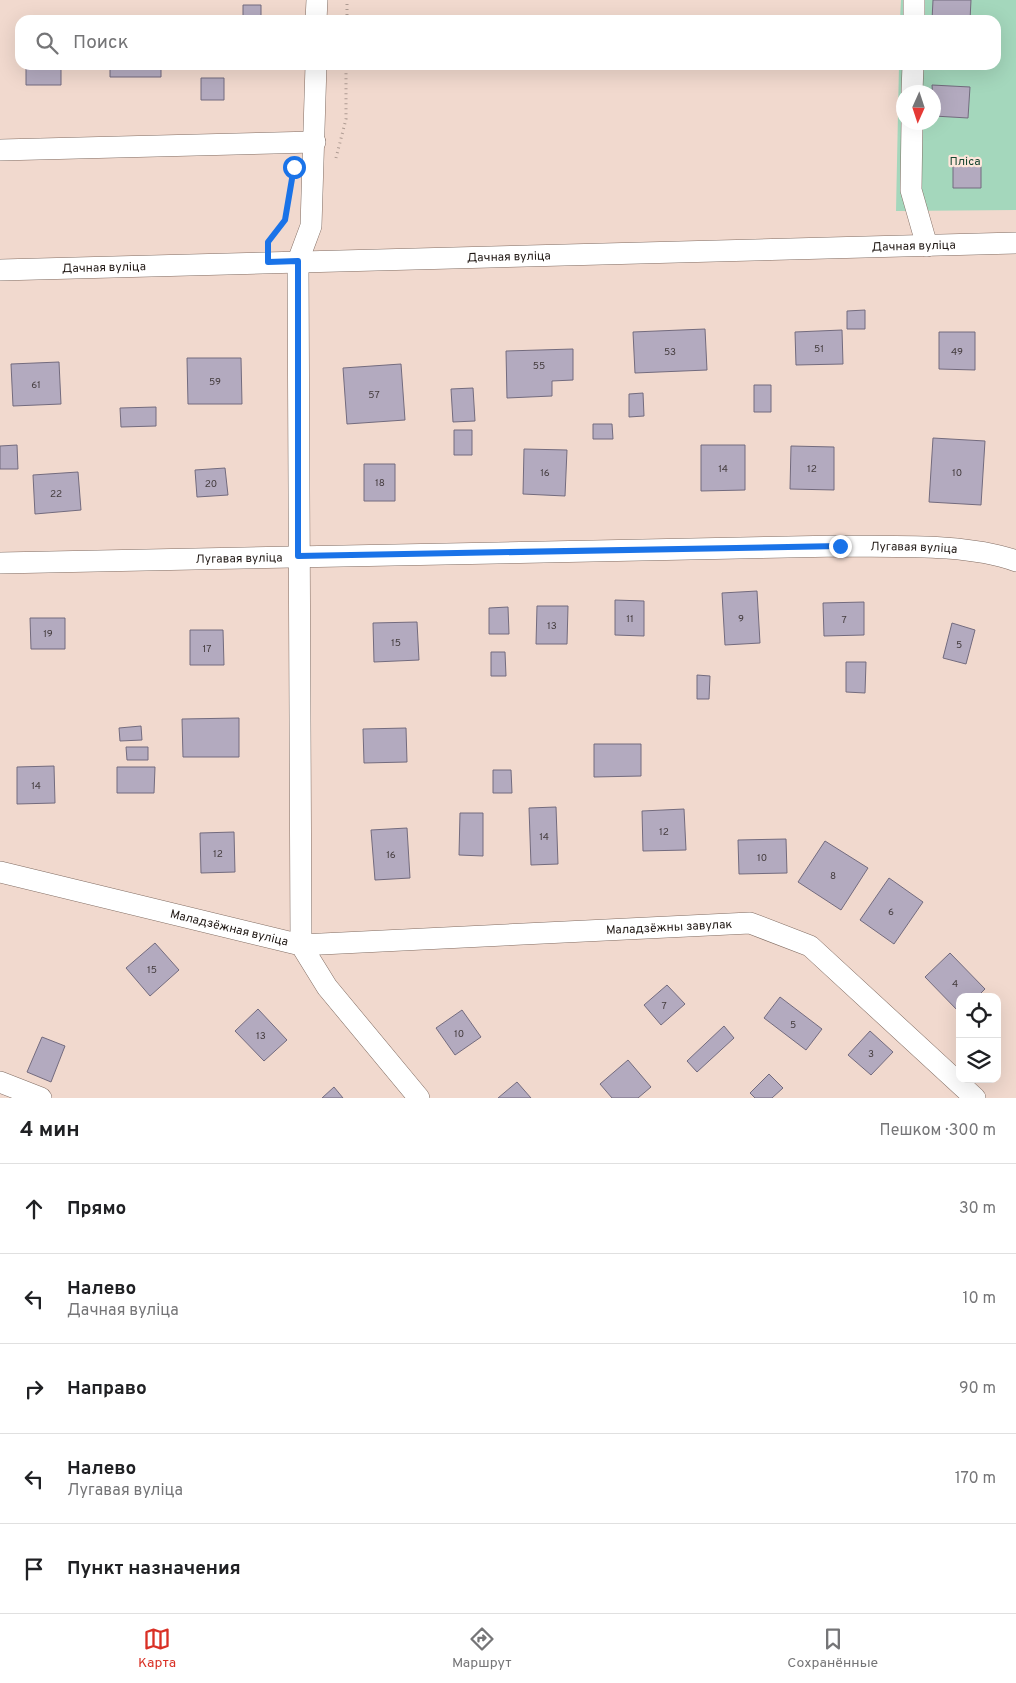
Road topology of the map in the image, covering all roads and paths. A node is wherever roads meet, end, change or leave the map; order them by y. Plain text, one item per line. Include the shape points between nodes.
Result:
1 (317, 0) edge
2 (347, 0) edge
3 (914, 0) edge
4 (316, 15) edge
5 (346, 15) edge
6 (914, 15) edge
7 (316, 70) edge
8 (913, 70) edge
9 (912, 85) edge
10 (912, 130) edge
11 (315, 142) junction
12 (0, 150) edge
13 (290, 193) dead end
14 (1016, 244) edge
15 (927, 246) junction
16 (298, 261) junction
17 (268, 262) junction
18 (0, 270) edge
19 (298, 556) junction
20 (1016, 561) edge
21 (0, 563) edge
22 (0, 872) edge
23 (300, 945) junction
24 (0, 1082) edge
25 (41, 1098) edge
26 (420, 1098) edge
27 (975, 1098) edge

1 - 4 street
2 - 5 path
3 - 6 street
7 - 11 street
8 - 9 street
10 - 15 street via 911,190
11 - 12 street
11 - 16 street via 311,226
13 - 17 path via 285,220 268,242
14 - 15 street, Дачная вуліца
15 - 16 street, Дачная вуліца
16 - 17 street, Дачная вуліца
16 - 19 street
17 - 18 street, Дачная вуліца
19 - 20 street, Лугавая вуліца via 859,546 926,547 1002,556
19 - 21 street, Лугавая вуліца
19 - 23 street
22 - 23 street, Маладзёжная вуліца
23 - 26 street, Маладзёжная вуліца via 327,987
23 - 27 street, Маладзёжны завулак via 750,923 810,946
24 - 25 street

